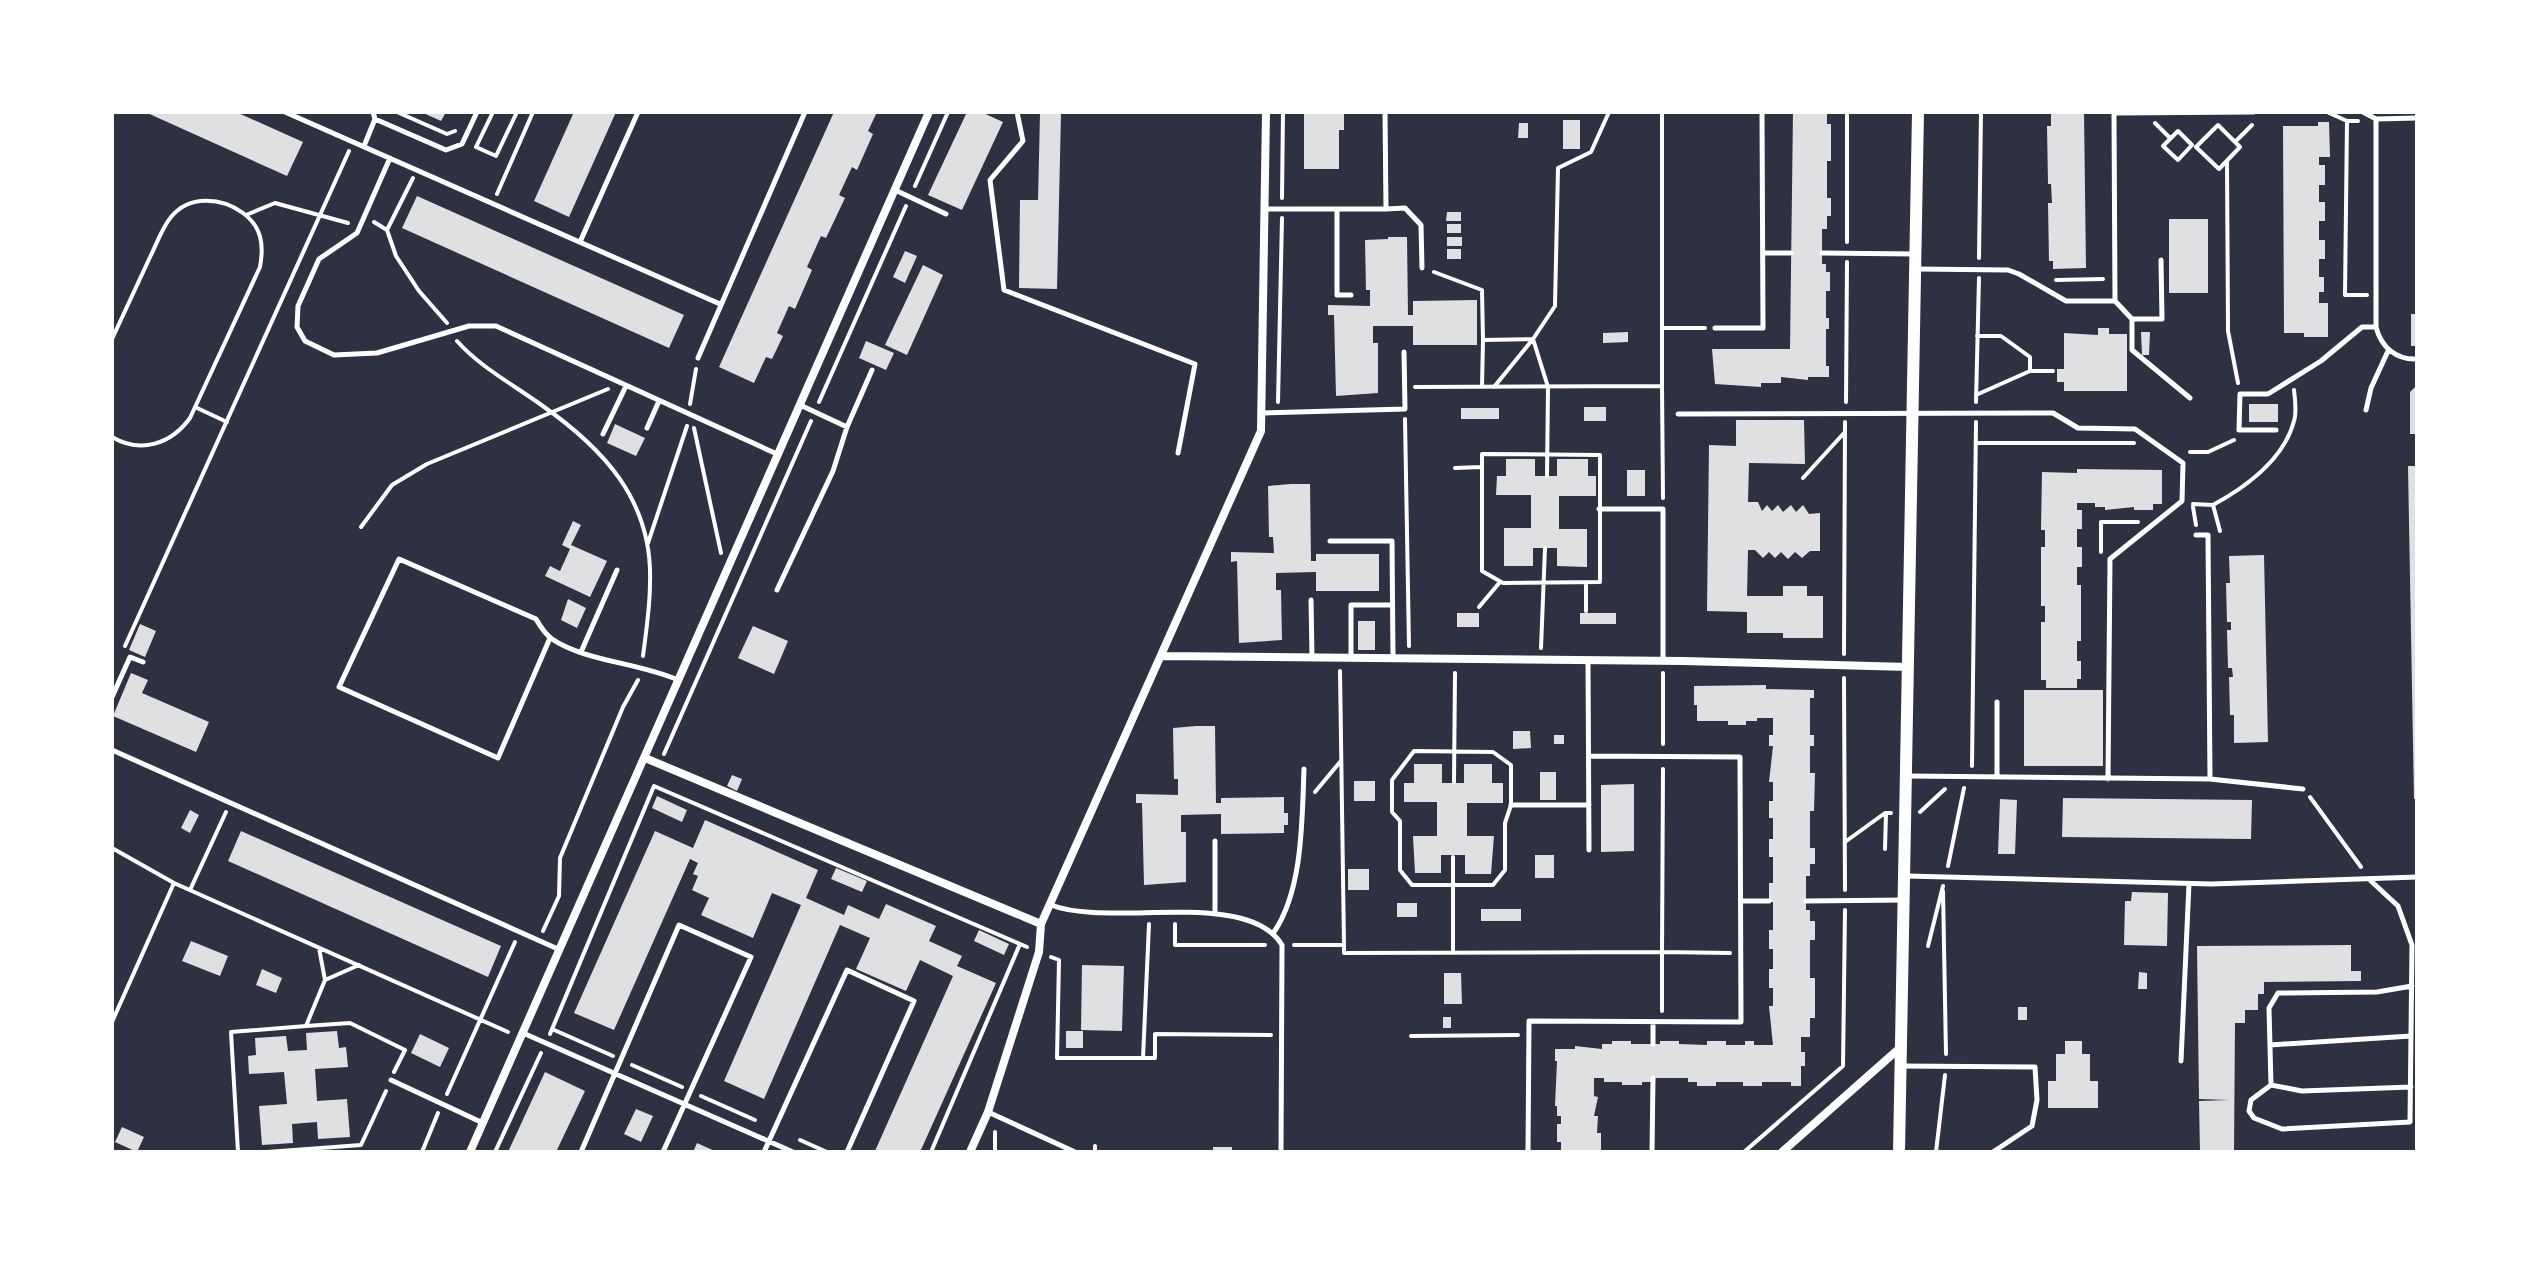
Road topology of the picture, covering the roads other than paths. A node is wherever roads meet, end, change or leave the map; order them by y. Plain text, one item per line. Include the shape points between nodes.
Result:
1 (285, 112) edge
2 (373, 112) edge
3 (477, 112) edge
4 (638, 112) edge
5 (805, 112) edge
6 (929, 112) edge
7 (1017, 112) edge
8 (1266, 112) edge
9 (1385, 112) edge
10 (1762, 112) edge
11 (1918, 112) edge
12 (2254, 112) edge
13 (2363, 112) edge
14 (2417, 118) edge
15 (375, 119) junction
16 (2376, 119) junction
17 (364, 146) junction
18 (390, 158) junction
19 (895, 190) junction
20 (1265, 209) junction
21 (1337, 209) junction
22 (1386, 209) junction
23 (946, 214) dead end
24 (580, 242) junction
25 (1763, 253) junction
26 (1791, 253) dead end
27 (1822, 253) dead end
28 (1916, 254) junction
29 (2161, 260) dead end
30 (1422, 268) road end
31 (1915, 269) junction
32 (1351, 295) dead end
33 (2115, 301) junction
34 (720, 304) junction
35 (2132, 319) junction
36 (2376, 327) junction
37 (1715, 328) road end
38 (2388, 351) junction
39 (1404, 352) dead end
40 (698, 358) road end
41 (2417, 359) edge
42 (872, 370) dead end
43 (624, 384) junction
44 (2190, 398) dead end
45 (659, 401) junction
46 (800, 405) junction
47 (2366, 410) dead end
48 (1261, 413) junction
49 (1678, 414) dead end
50 (1913, 415) junction
51 (847, 427) junction
52 (647, 428) dead end
53 (2276, 430) dead end
54 (603, 434) dead end
55 (1178, 453) dead end
56 (778, 455) junction
57 (1599, 509) road end
58 (2196, 535) road end
59 (1330, 541) dead end
60 (617, 570) dead end
61 (777, 590) dead end
62 (1311, 600) dead end
63 (1393, 605) junction
64 (550, 638) junction
65 (581, 652) junction
66 (1163, 656) junction
67 (1312, 658) junction
68 (1351, 659) junction
69 (1393, 659) junction
70 (1588, 660) junction
71 (1663, 661) junction
72 (143, 662) dead end
73 (1909, 667) junction
74 (679, 680) junction
75 (112, 697) edge
76 (1997, 702) dead end
77 (112, 750) edge
78 (1589, 756) junction
79 (645, 758) junction
80 (1304, 769) dead end
81 (1907, 776) junction
82 (1997, 777) junction
83 (2108, 779) junction
84 (2210, 779) junction
85 (2303, 789) road end
86 (1511, 805) road end
87 (1589, 805) junction
88 (1215, 841) dead end
89 (1589, 850) dead end
90 (1906, 876) junction
91 (2417, 877) edge
92 (2370, 881) junction
93 (2189, 884) junction
94 (1905, 900) junction
95 (1741, 901) junction
96 (1769, 901) dead end
97 (1806, 901) dead end
98 (1050, 904) junction
99 (1215, 913) junction
100 (1041, 924) junction
101 (1274, 932) junction
102 (559, 950) junction
103 (2412, 986) junction
104 (1653, 1022) junction
105 (521, 1034) junction
106 (2411, 1036) junction
107 (1653, 1044) dead end
108 (2270, 1045) junction
109 (1902, 1046) junction
110 (2181, 1061) dead end
111 (1901, 1066) junction
112 (617, 1074) junction
113 (1653, 1078) dead end
114 (391, 1080) road end
115 (2271, 1085) junction
116 (2411, 1087) junction
117 (685, 1104) junction
118 (988, 1112) junction
119 (483, 1123) junction
120 (769, 1141) junction
121 (470, 1152) edge
122 (581, 1152) edge
123 (663, 1152) edge
124 (764, 1152) edge
125 (793, 1152) edge
126 (847, 1152) edge
127 (970, 1152) edge
128 (1075, 1152) edge
129 (1281, 1152) edge
130 (1528, 1152) edge
131 (1652, 1152) edge
132 (1782, 1152) edge
133 (1899, 1152) edge
134 (1993, 1152) edge

1 - 17 lane
2 - 15 lane
3 - 15 lane via 462,144 446,150
4 - 24 lane
5 - 34 lane
6 - 19 street
7 - 55 lane via 1023,141 990,180 1004,290 1195,364
8 - 20 street
9 - 22 lane
10 - 25 lane
11 - 28 street
12 - 33 lane via 2114,113
13 - 16 lane
14 - 16 lane
15 - 17 lane
16 - 36 lane
17 - 18 lane
18 - 24 lane
18 - 43 lane via 357,233 319,259 298,306 297,327 305,341 334,355 377,353 469,326 496,326
19 - 23 lane
19 - 46 street
20 - 21 lane
20 - 48 street
21 - 22 lane
21 - 32 lane via 1337,295
22 - 30 lane via 1405,208 1421,225
24 - 34 lane
25 - 26 lane
25 - 37 lane via 1763,328
27 - 28 lane
28 - 31 street
29 - 35 lane via 2162,319
31 - 33 lane via 2013,271 2066,301
31 - 50 street
33 - 35 lane
34 - 40 lane
35 - 44 lane via 2132,350
36 - 38 lane
36 - 53 lane via 2362,327 2268,394 2240,394 2239,430
38 - 41 lane
38 - 47 lane
39 - 48 lane via 1405,409
42 - 51 lane
43 - 45 lane
43 - 54 lane
45 - 52 lane
45 - 56 lane
46 - 51 lane
46 - 56 street
48 - 66 street via 1261,431
49 - 50 lane
50 - 73 street
50 - 83 lane via 2053,413 2078,428 2135,429 2183,463 2182,501 2110,559
51 - 61 lane via 833,471
56 - 74 street
57 - 71 lane via 1663,509
58 - 84 lane via 2208,535
59 - 63 lane via 1392,541
60 - 65 lane
62 - 67 lane
63 - 68 lane via 1351,605
63 - 69 lane
64 - 64 lane via 536,619 399,559 339,687 498,758
64 - 65 lane
65 - 74 lane
66 - 67 street
66 - 98 street
67 - 68 street
68 - 69 street
69 - 70 street
70 - 71 street
70 - 78 lane
71 - 73 street
72 - 75 lane via 130,657
73 - 81 street
74 - 79 street
76 - 82 lane
77 - 102 lane
78 - 87 lane
78 - 95 lane via 1740,757
79 - 100 street
79 - 102 street
80 - 101 lane via 1294,883
81 - 82 lane
81 - 90 street
82 - 83 lane
83 - 84 lane
84 - 85 lane
86 - 87 lane
87 - 89 lane
88 - 99 lane
90 - 93 lane
90 - 94 street
91 - 92 lane
92 - 93 lane
92 - 103 lane via 2398,906 2412,945
93 - 110 lane
94 - 97 lane
94 - 109 street
95 - 96 lane
95 - 104 lane via 1741,1022
98 - 99 lane via 1085,913
98 - 100 street
99 - 101 lane
100 - 118 street via 1039,952
101 - 129 lane via 1282,945
102 - 105 street
103 - 106 lane
103 - 108 lane via 2377,992 2278,993 2269,1008
104 - 107 lane
104 - 130 lane via 1529,1021
105 - 112 lane
105 - 119 street
106 - 108 lane
106 - 116 lane
108 - 115 lane
109 - 111 street
109 - 132 street
111 - 133 street
111 - 134 lane via 2035,1067 2032,1126
112 - 117 lane
112 - 117 lane via 679,925 751,957
112 - 122 lane
113 - 131 lane
114 - 119 lane
115 - 116 lane via 2302,1091
115 - 116 lane via 2251,1100 2249,1111 2282,1129 2410,1122
117 - 120 lane
117 - 123 lane
118 - 127 street
118 - 128 lane
119 - 121 street
120 - 124 lane
120 - 125 lane
120 - 126 lane via 847,970 914,1001

